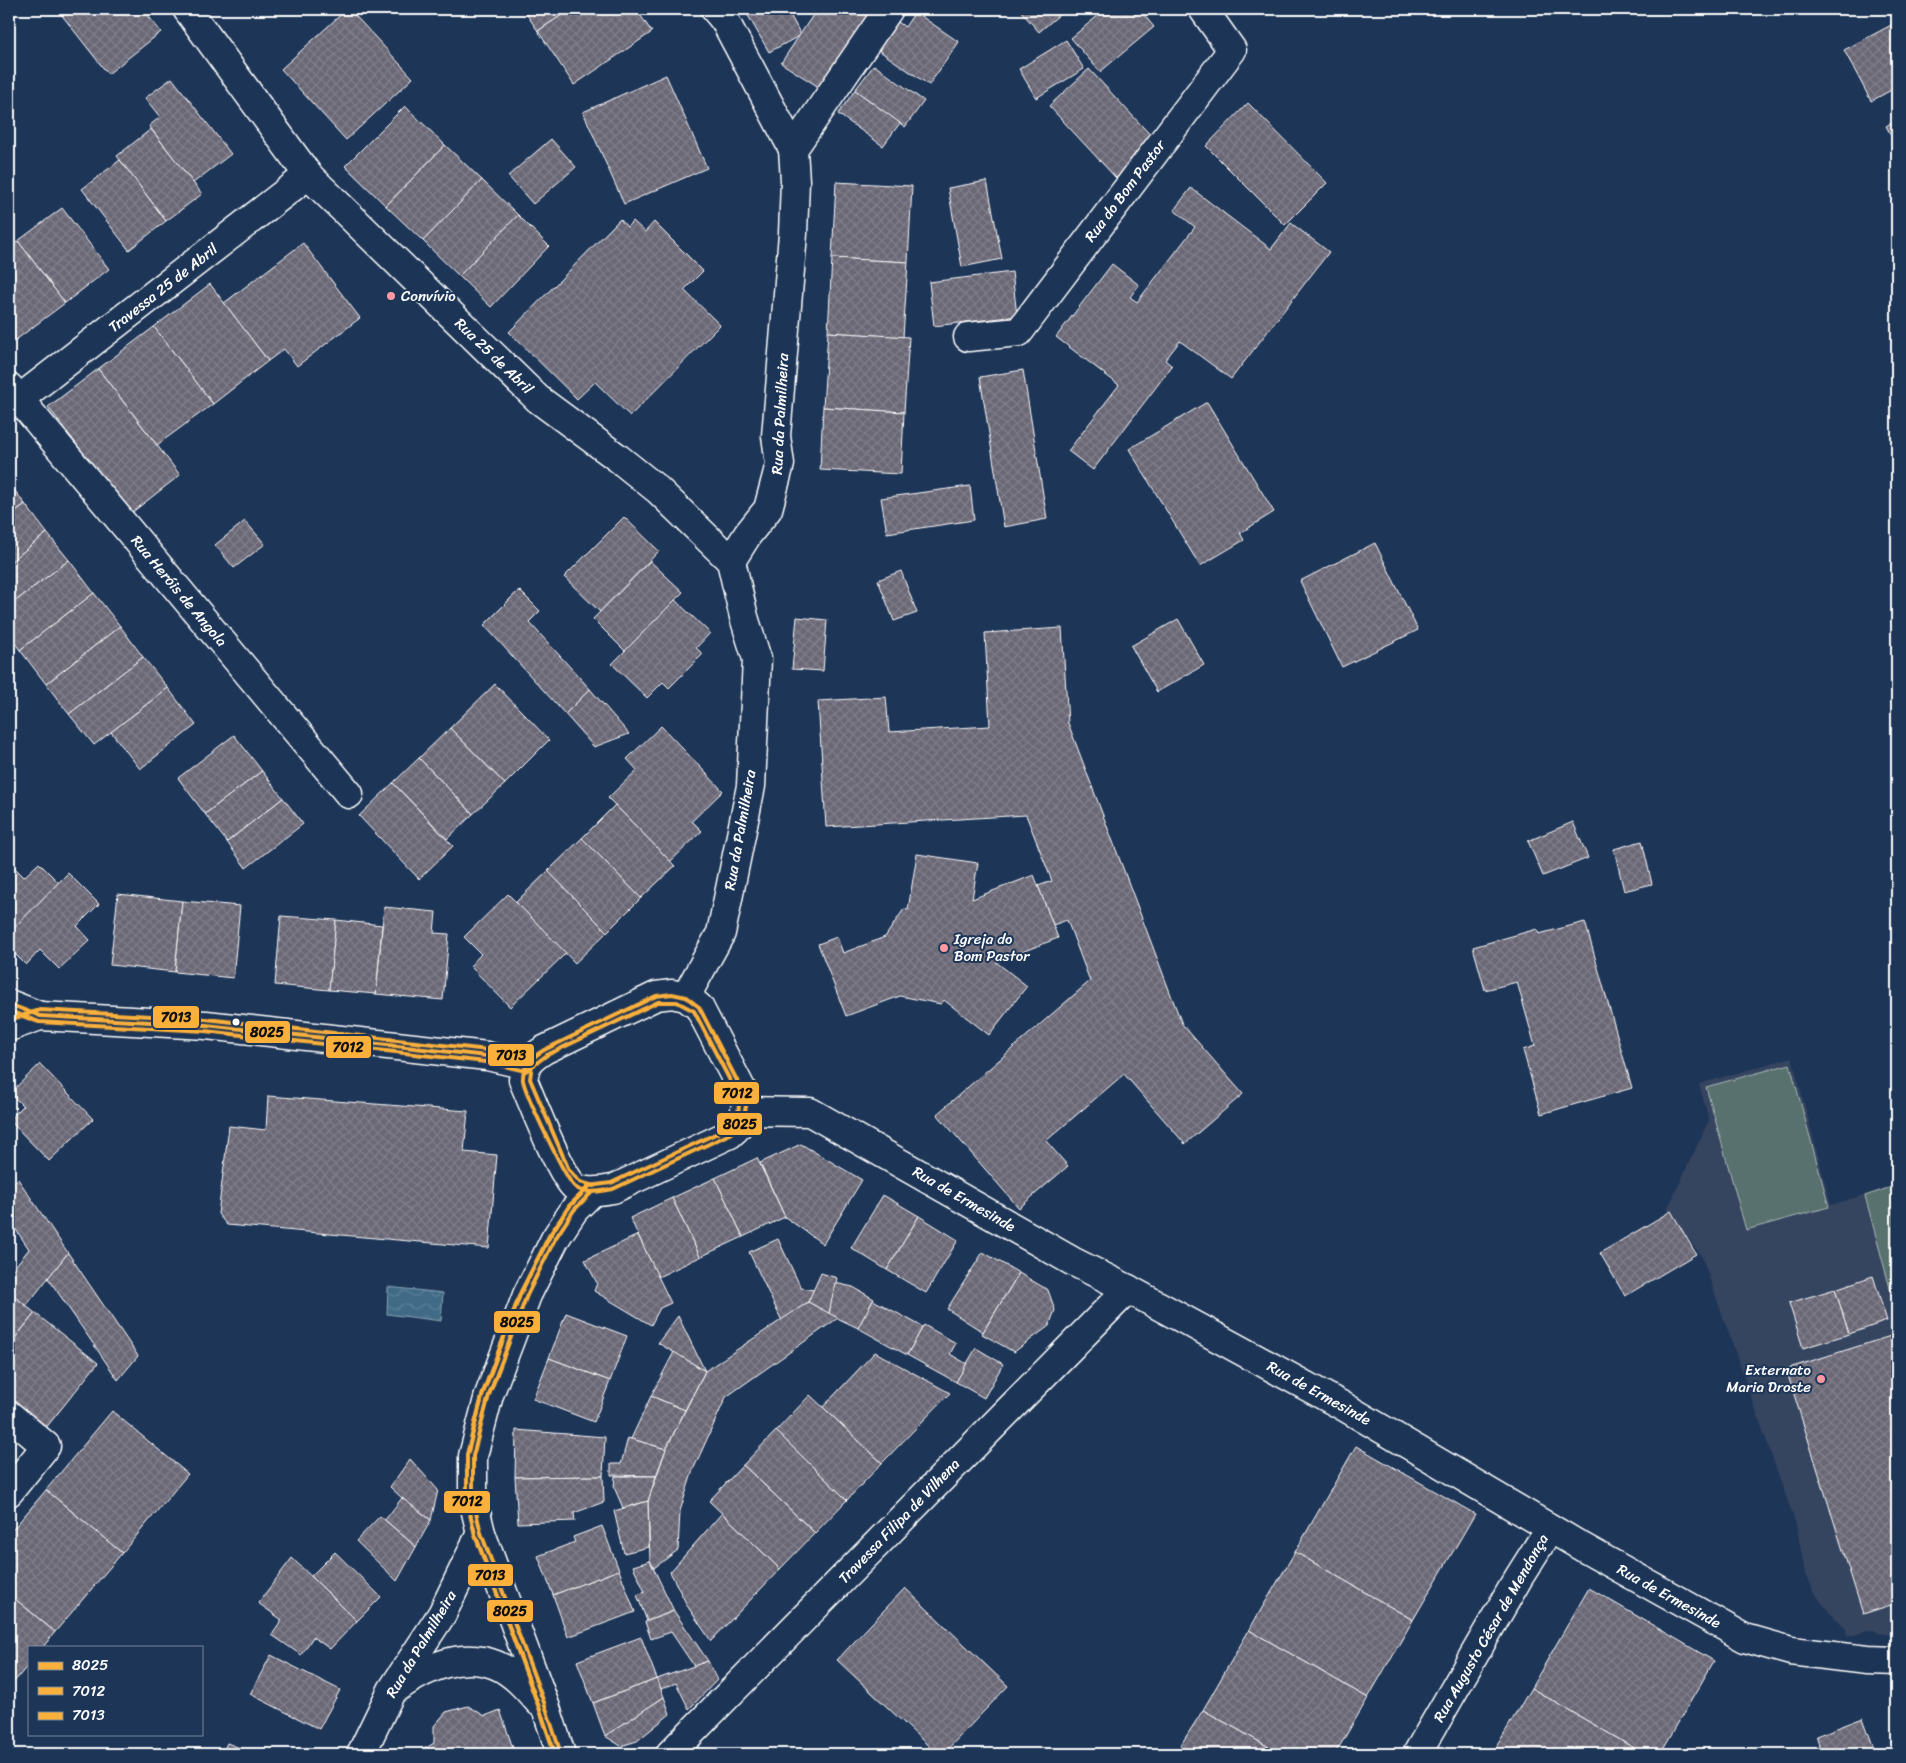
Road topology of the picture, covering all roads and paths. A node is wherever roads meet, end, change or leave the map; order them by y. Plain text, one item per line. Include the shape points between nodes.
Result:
1 (187, 9) edge
2 (715, 9) edge
3 (889, 9) edge
4 (1203, 9) edge
5 (793, 149) junction
6 (308, 175) junction
7 (968, 337) dead end
8 (14, 393) edge
9 (731, 562) junction
10 (350, 794) dead end
11 (691, 1001) junction
12 (9, 1004) edge
13 (40, 1016) junction
14 (9, 1027) edge
15 (526, 1066) junction
16 (745, 1111) junction
17 (592, 1192) junction
18 (1128, 1289) junction
19 (9, 1415) edge
20 (9, 1492) edge
21 (1550, 1528) junction
22 (481, 1532) junction
23 (1897, 1661) edge
24 (392, 1690) junction
25 (546, 1708) junction
26 (361, 1754) edge
27 (561, 1754) edge
28 (670, 1754) edge
29 (1417, 1754) edge

1 - 6 street, Rua 25 de Abril
2 - 5 street via 725,21
3 - 5 street
4 - 7 street, Rua do Bom Pastor via 1232,50 1019,332
5 - 9 street, Rua da Palmilheira via 793,234 776,436 780,464 768,508
6 - 8 street, Travessa 25 de Abril
6 - 9 street, Rua 25 de Abril via 538,399 658,490
8 - 10 street, Rua Heróis de Angola
9 - 11 street, Rua da Palmilheira via 757,659 751,786 721,933 690,989
11 - 15 street via 672,994 656,996 544,1050 530,1059
11 - 16 street via 698,1007 744,1094
12 - 13 street
13 - 14 street
13 - 15 street via 206,1025 487,1056
15 - 17 street via 523,1080 564,1173 576,1187
16 - 17 street via 741,1125 730,1134 613,1189
16 - 18 street, Rua de Ermesinde via 810,1112 1072,1261
17 - 22 street via 574,1210 555,1238 527,1295 489,1394 473,1456 473,1500
18 - 21 street, Rua de Ermesinde via 1343,1406
18 - 28 street, Travessa Filipa de Vilhena
19 - 20 street via 46,1446
21 - 23 street, Rua de Ermesinde via 1745,1638 1791,1651
21 - 29 street, Rua Augusto César de Mendonça
22 - 24 street, Rua da Palmilheira via 442,1614
22 - 25 street
24 - 25 street via 432,1666 478,1660 496,1665 517,1678
24 - 26 street, Rua da Palmilheira
25 - 27 street

